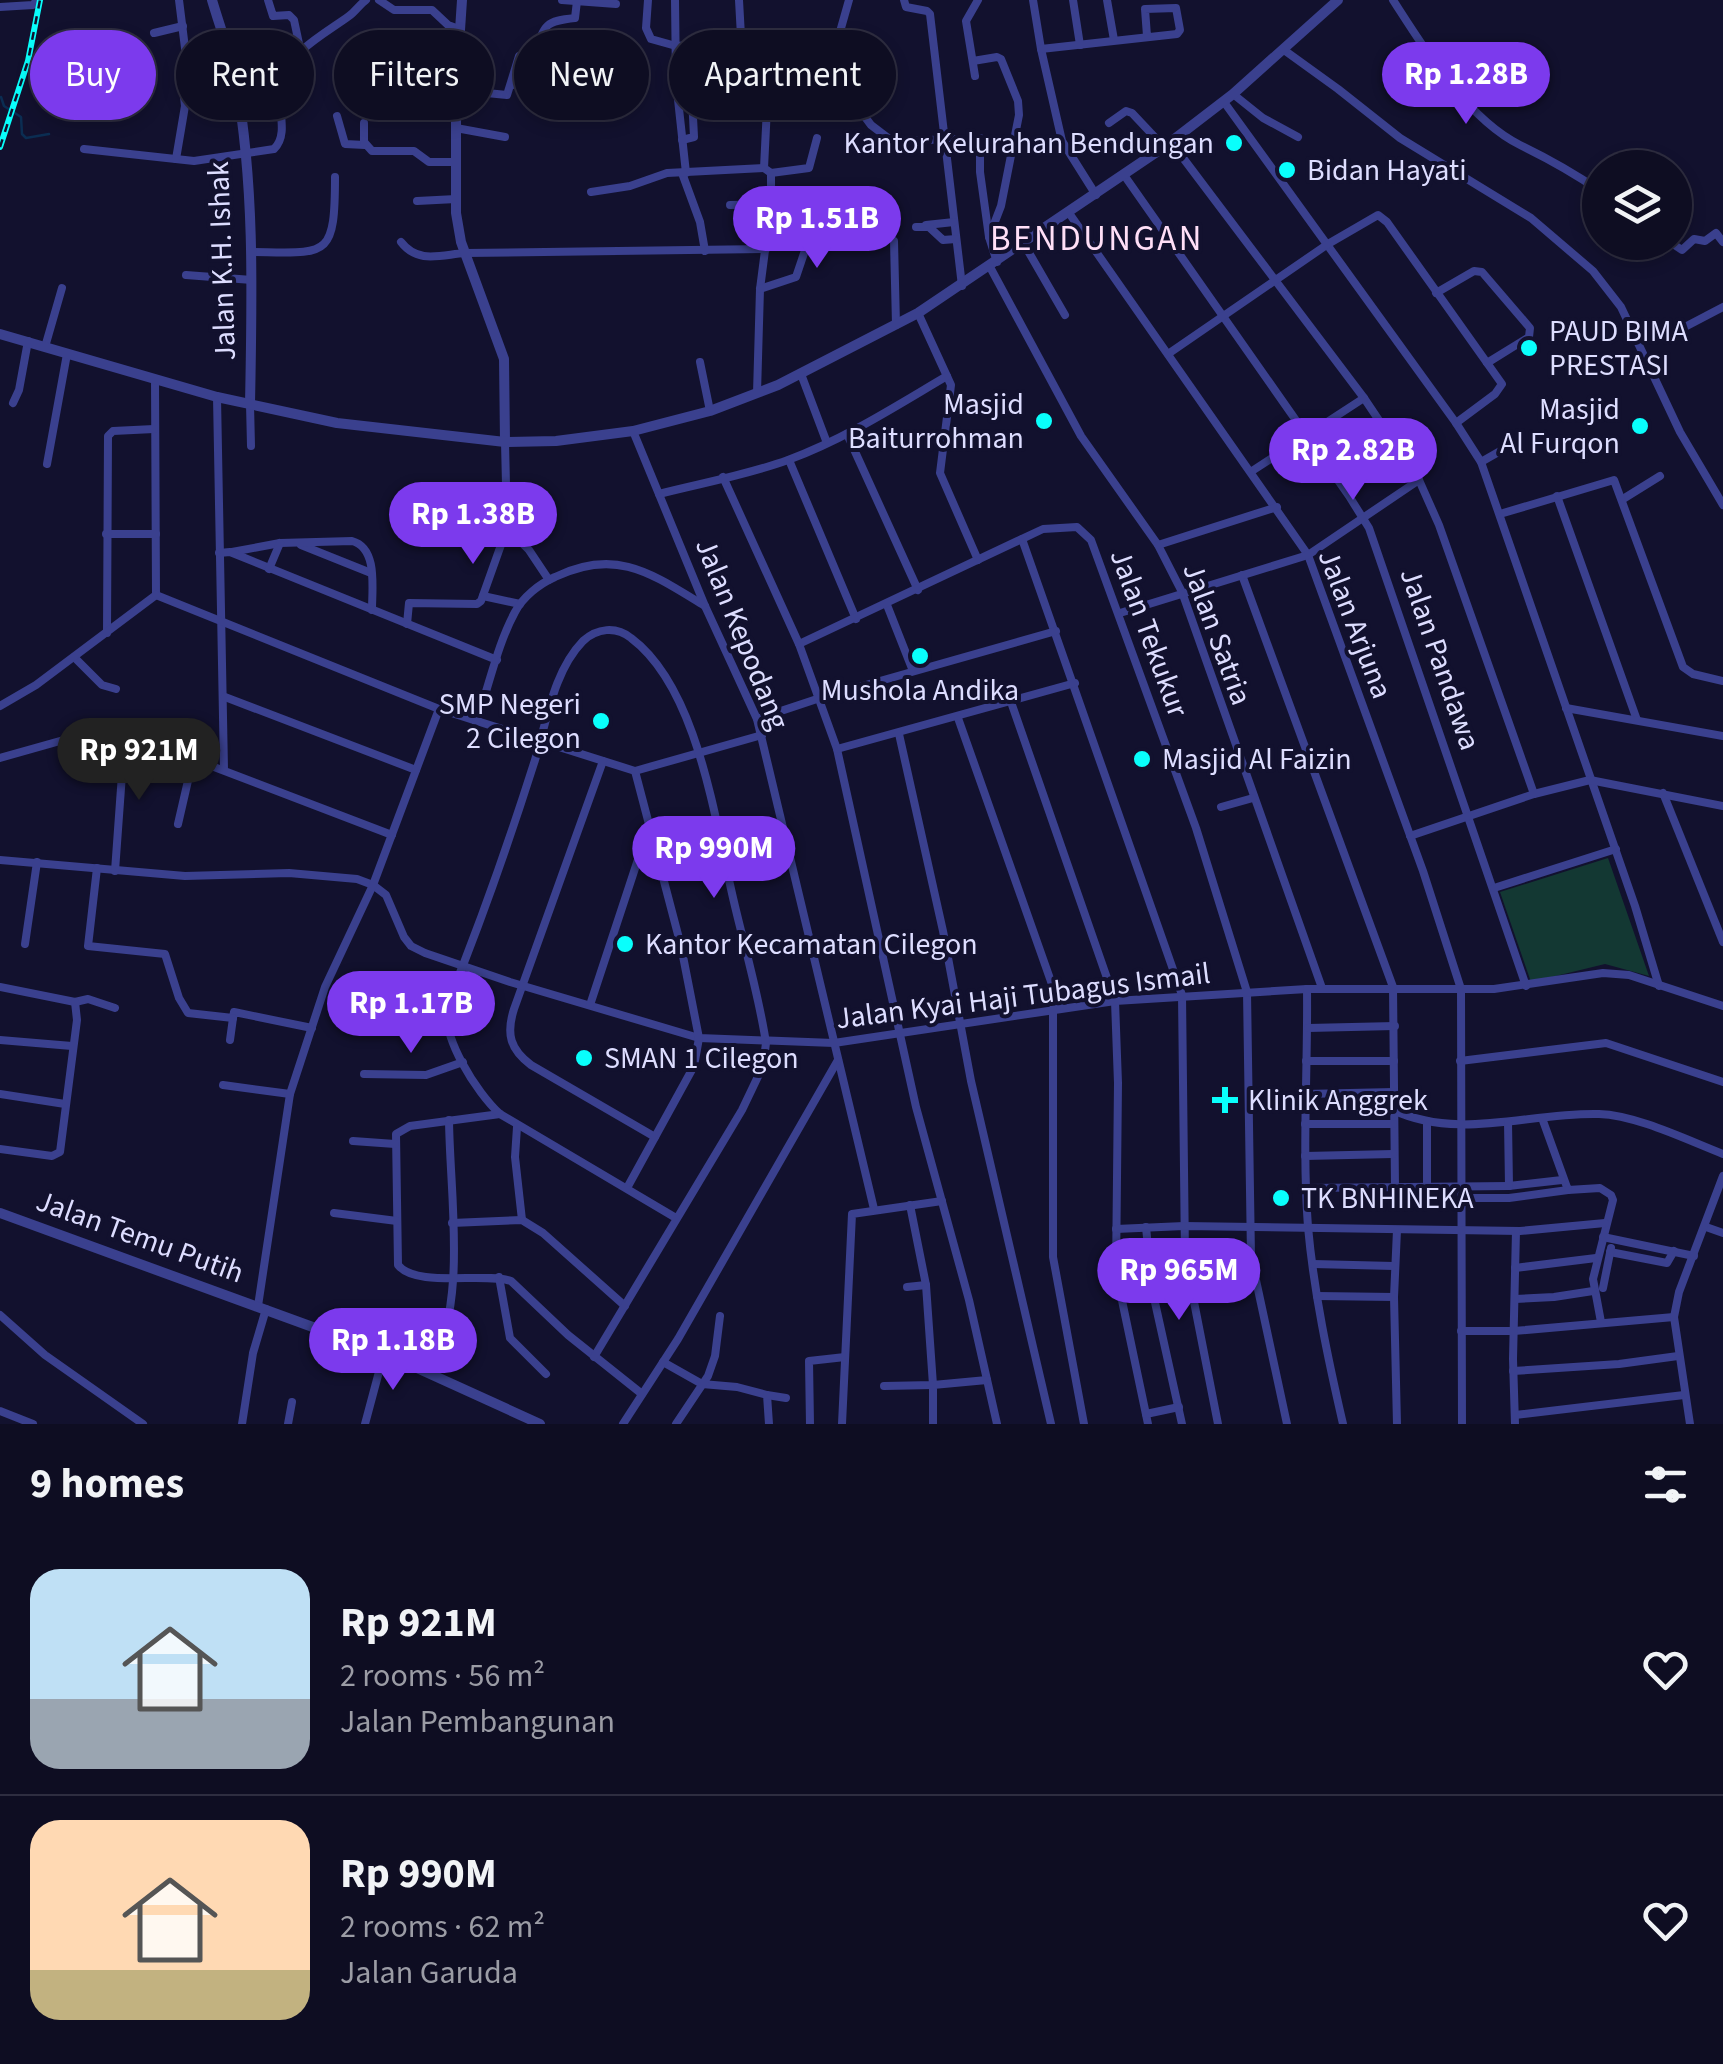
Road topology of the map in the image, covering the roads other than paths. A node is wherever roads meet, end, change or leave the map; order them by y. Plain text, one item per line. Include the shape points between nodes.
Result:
1 (37, 0) edge
2 (179, 0) edge
3 (212, 0) edge
4 (268, 0) edge
5 (366, 0) edge
6 (462, 0) edge
7 (562, 0) edge
8 (577, 0) edge
9 (648, 0) edge
10 (675, 0) edge
11 (739, 0) edge
12 (849, 0) edge
13 (904, 0) edge
14 (978, 0) edge
15 (1034, 0) edge
16 (1073, 0) edge
17 (1108, 0) edge
18 (1338, 0) edge
19 (1393, 0) edge
20 (382, 1) edge
21 (616, 4) dead end
22 (0, 7) edge
23 (183, 26) junction
24 (459, 29) joint
25 (221, 30) edge
26 (296, 30) edge
27 (676, 30) edge
28 (741, 30) edge
29 (840, 30) edge
30 (156, 33) edge
31 (1148, 36) junction
32 (1114, 40) junction
33 (314, 42) edge
34 (669, 44) edge
35 (1080, 44) junction
36 (1041, 50) junction
37 (1284, 50) junction
38 (973, 61) junction
39 (975, 76) dead end
40 (512, 84) joint
41 (494, 94) edge
42 (1228, 98) junction
43 (240, 120) edge
44 (279, 120) edge
45 (338, 120) edge
46 (456, 120) edge
47 (681, 120) edge
48 (693, 120) edge
49 (767, 120) edge
50 (867, 120) edge
51 (1108, 122) dead end
52 (364, 123) dead end
53 (456, 128) junction
54 (504, 137) dead end
55 (1298, 137) dead end
56 (817, 138) dead end
57 (682, 140) junction
58 (944, 140) junction
59 (1168, 144) junction
60 (365, 145) junction
61 (84, 150) dead end
62 (244, 156) junction
63 (176, 160) junction
64 (455, 162) junction
65 (767, 170) junction
66 (684, 172) junction
67 (1124, 175) junction
68 (335, 178) dead end
69 (1582, 179) edge
70 (591, 192) dead end
71 (1096, 195) junction
72 (456, 199) junction
73 (822, 200) dead end
74 (417, 201) dead end
75 (771, 204) junction
76 (730, 205) dead end
77 (1069, 213) junction
78 (954, 222) junction
79 (989, 238) junction
80 (956, 240) junction
81 (894, 241) dead end
82 (1692, 241) edge
83 (400, 242) dead end
84 (1723, 242) edge
85 (1024, 244) junction
86 (1328, 244) junction
87 (766, 250) junction
88 (705, 251) junction
89 (251, 252) junction
90 (465, 252) junction
91 (993, 264) junction
92 (186, 275) dead end
93 (1276, 279) junction
94 (252, 280) junction
95 (962, 286) junction
96 (62, 288) dead end
97 (760, 289) junction
98 (1436, 292) junction
99 (1723, 307) edge
100 (918, 313) junction
101 (1065, 314) dead end
102 (1222, 314) junction
103 (896, 325) junction
104 (1681, 329) dead end
105 (0, 334) edge
106 (28, 342) junction
107 (45, 347) junction
108 (67, 354) junction
109 (1168, 354) junction
110 (700, 362) dead end
111 (1487, 363) junction
112 (802, 374) junction
113 (948, 376) junction
114 (156, 379) junction
115 (757, 393) junction
116 (217, 396) junction
117 (1364, 398) junction
118 (13, 403) dead end
119 (250, 404) junction
120 (710, 410) junction
121 (1456, 422) junction
122 (154, 429) junction
123 (633, 431) junction
124 (847, 434) junction
125 (1308, 436) junction
126 (506, 442) junction
127 (827, 444) junction
128 (251, 446) dead end
129 (1502, 450) dead end
130 (788, 460) junction
131 (1481, 462) junction
132 (47, 464) dead end
133 (1252, 471) junction
134 (1660, 476) dead end
135 (722, 478) junction
136 (1418, 480) junction
137 (659, 494) junction
138 (1558, 496) junction
139 (1623, 499) junction
140 (1723, 505) edge
141 (1277, 507) junction
142 (1500, 514) junction
143 (1364, 519) junction
144 (507, 528) junction
145 (106, 534) junction
146 (156, 534) junction
147 (1022, 539) junction
148 (280, 543) junction
149 (296, 544) junction
150 (1158, 545) junction
151 (230, 552) junction
152 (219, 553) junction
153 (1308, 555) junction
154 (978, 560) junction
155 (268, 569) junction
156 (371, 573) junction
157 (1242, 575) junction
158 (549, 580) junction
159 (918, 590) junction
160 (1182, 592) junction
161 (156, 595) junction
162 (483, 596) junction
163 (520, 604) junction
164 (887, 605) junction
165 (705, 606) junction
166 (372, 610) junction
167 (1120, 613) junction
168 (856, 618) junction
169 (219, 622) junction
170 (407, 624) junction
171 (1056, 631) junction
172 (108, 633) junction
173 (799, 644) junction
174 (74, 657) junction
175 (497, 660) junction
176 (913, 671) junction
177 (1723, 681) edge
178 (1074, 683) junction
179 (116, 689) dead end
180 (225, 698) junction
181 (820, 698) junction
182 (1011, 702) junction
183 (0, 706) edge
184 (1566, 708) junction
185 (439, 709) junction
186 (958, 718) junction
187 (758, 719) junction
188 (1637, 720) junction
189 (476, 722) junction
190 (125, 733) junction
191 (899, 734) junction
192 (762, 736) junction
193 (1723, 736) edge
194 (540, 742) junction
195 (836, 749) junction
196 (698, 751) junction
197 (0, 758) edge
198 (192, 758) junction
199 (603, 761) junction
200 (224, 770) junction
201 (416, 770) junction
202 (635, 771) junction
203 (1590, 780) junction
204 (1663, 793) junction
205 (1534, 794) junction
206 (1253, 798) junction
207 (1723, 806) edge
208 (1221, 807) dead end
209 (1470, 814) junction
210 (178, 824) dead end
211 (648, 828) junction
212 (392, 835) junction
213 (1410, 836) junction
214 (1616, 849) junction
215 (0, 860) edge
216 (37, 862) junction
217 (97, 868) junction
218 (115, 871) junction
219 (373, 885) junction
220 (1494, 888) junction
221 (1723, 942) edge
222 (25, 944) dead end
223 (463, 966) junction
224 (522, 986) junction
225 (1526, 986) junction
226 (1659, 986) junction
227 (0, 987) edge
228 (1307, 988) junction
229 (1322, 988) junction
230 (1393, 988) junction
231 (1461, 989) junction
232 (1246, 992) junction
233 (1182, 995) junction
234 (1114, 1001) junction
235 (76, 1002) junction
236 (590, 1005) junction
237 (1723, 1006) edge
238 (115, 1008) dead end
239 (1057, 1008) junction
240 (288, 1010) dead end
241 (232, 1018) junction
242 (286, 1022) junction
243 (962, 1023) junction
244 (1395, 1026) junction
245 (312, 1028) junction
246 (1308, 1028) junction
247 (900, 1035) junction
248 (699, 1038) junction
249 (0, 1040) edge
250 (230, 1040) dead end
251 (766, 1043) junction
252 (834, 1043) junction
253 (72, 1046) junction
254 (838, 1060) junction
255 (1306, 1061) junction
256 (1394, 1061) junction
257 (1460, 1061) junction
258 (463, 1062) junction
259 (364, 1074) dead end
260 (1723, 1082) edge
261 (223, 1085) dead end
262 (1394, 1092) junction
263 (0, 1094) edge
264 (290, 1094) junction
265 (1305, 1094) junction
266 (65, 1104) junction
267 (1394, 1110) junction
268 (500, 1114) junction
269 (1542, 1118) junction
270 (449, 1120) junction
271 (1427, 1121) junction
272 (1508, 1122) junction
273 (1305, 1124) junction
274 (1393, 1124) junction
275 (1460, 1126) junction
276 (517, 1127) junction
277 (655, 1136) junction
278 (353, 1141) dead end
279 (395, 1144) junction
280 (0, 1150) edge
281 (1393, 1154) junction
282 (1723, 1154) edge
283 (1305, 1156) junction
284 (1723, 1176) edge
285 (1562, 1180) junction
286 (1427, 1186) junction
287 (1509, 1186) junction
288 (1394, 1187) junction
289 (627, 1188) junction
290 (1307, 1188) junction
291 (1568, 1190) junction
292 (1461, 1193) junction
293 (942, 1201) junction
294 (910, 1205) junction
295 (874, 1210) junction
296 (0, 1213) edge
297 (334, 1213) dead end
298 (676, 1218) junction
299 (522, 1220) junction
300 (397, 1221) junction
301 (452, 1223) junction
302 (1605, 1223) junction
303 (1184, 1226) junction
304 (1146, 1227) junction
305 (1250, 1227) junction
306 (1706, 1227) junction
307 (1116, 1228) junction
308 (1308, 1228) junction
309 (1396, 1230) junction
310 (1461, 1230) junction
311 (1516, 1231) junction
312 (1723, 1233) edge
313 (1608, 1238) junction
314 (1610, 1252) junction
315 (1674, 1252) junction
316 (1694, 1256) junction
317 (1596, 1258) junction
318 (1313, 1264) junction
319 (1394, 1266) junction
320 (1515, 1268) junction
321 (500, 1277) junction
322 (452, 1278) junction
323 (926, 1285) junction
324 (908, 1287) dead end
325 (1603, 1288) dead end
326 (1593, 1291) junction
327 (1318, 1296) junction
328 (1394, 1297) junction
329 (1514, 1298) junction
330 (626, 1306) junction
331 (262, 1307) junction
332 (0, 1316) edge
333 (720, 1316) dead end
334 (1674, 1317) junction
335 (1601, 1322) junction
336 (1514, 1331) junction
337 (1461, 1332) junction
338 (384, 1353) junction
339 (845, 1356) junction
340 (1678, 1356) junction
341 (594, 1357) junction
342 (663, 1362) junction
343 (1513, 1371) junction
344 (430, 1373) junction
345 (546, 1374) dead end
346 (987, 1380) junction
347 (702, 1384) junction
348 (934, 1385) junction
349 (884, 1386) dead end
350 (642, 1394) junction
351 (766, 1395) junction
352 (1684, 1395) junction
353 (786, 1398) dead end
354 (292, 1402) dead end
355 (1179, 1407) junction
356 (0, 1411) edge
357 (1147, 1419) edge
358 (1515, 1419) edge
359 (33, 1424) edge
360 (143, 1424) edge
361 (242, 1424) edge
362 (288, 1424) edge
363 (365, 1424) edge
364 (540, 1424) edge
365 (623, 1424) edge
366 (676, 1424) edge
367 (769, 1424) edge
368 (810, 1424) edge
369 (842, 1424) edge
370 (933, 1424) edge
371 (997, 1424) edge
372 (1051, 1424) edge
373 (1084, 1424) edge
374 (1182, 1424) edge
375 (1218, 1424) edge
376 (1286, 1424) edge
377 (1343, 1424) edge
378 (1397, 1424) edge
379 (1462, 1424) edge
380 (1690, 1424) edge

1 - 22 street
2 - 23 street
3 - 25 street, Jalan K.H. Ishak
4 - 26 street via 273,16 288,15
5 - 33 street
6 - 24 street
7 - 8 street
8 - 21 street
8 - 40 street via 575,18 550,22 536,52 518,56
9 - 34 street via 648,35
10 - 27 street
11 - 28 street
12 - 29 street
13 - 58 street via 929,12
14 - 38 street via 966,21
15 - 36 street
16 - 35 street
17 - 32 street
18 - 37 street
19 - 69 street via 1483,117
20 - 24 street via 394,10 430,9
23 - 30 street
23 - 63 street via 185,106
31 - 31 street via 1180,32 1176,8 1145,9
31 - 32 street
32 - 35 street
35 - 36 street
36 - 71 street via 1062,141
37 - 42 street
37 - 140 street via 1400,138 1532,218 1594,271 1628,321
38 - 39 street
38 - 79 street via 1001,59 1018,101 1001,206
40 - 41 street via 507,95
42 - 55 street
42 - 59 street
42 - 86 street
43 - 62 street, Jalan K.H. Ishak
44 - 62 street via 279,145
45 - 60 street via 345,144
46 - 53 street
47 - 57 street
48 - 57 street via 694,136
49 - 65 street
50 - 58 street via 902,143
51 - 59 street via 1132,113
52 - 60 street
53 - 54 street
53 - 64 street
56 - 65 street via 809,168
57 - 66 street
58 - 78 street
58 - 79 street, Jalan Satria via 980,141
59 - 67 street
59 - 93 street
60 - 64 street
61 - 63 street
62 - 63 street
62 - 89 street, Jalan K.H. Ishak
64 - 72 street
65 - 66 street
65 - 75 street
66 - 70 street
66 - 88 street
67 - 71 street
67 - 102 street, Jalan Pandawa
68 - 89 street via 332,234 321,247
71 - 77 street
72 - 74 street
72 - 90 street
73 - 97 street via 796,277
75 - 76 street
75 - 87 street
77 - 85 street
77 - 109 street, Jalan Arjuna
78 - 80 street
78 - 80 street via 921,226 940,239
79 - 91 street, Jalan Satria
80 - 95 street
81 - 103 street
82 - 84 street via 1716,232
83 - 90 street via 413,255
85 - 91 street
85 - 101 street
86 - 93 street
86 - 98 street via 1382,217
86 - 121 street
87 - 88 street
87 - 97 street
88 - 90 street
89 - 94 street, Jalan K.H. Ishak
90 - 126 street via 504,359
91 - 95 street
91 - 150 street, Jalan Satria via 1081,436
92 - 94 street
93 - 102 street
93 - 117 street
94 - 119 street, Jalan K.H. Ishak
95 - 100 street
96 - 107 street
97 - 115 street
98 - 111 street
98 - 111 street via 1482,272 1530,328 1529,337
99 - 104 street
100 - 103 street
100 - 113 street
102 - 109 street
102 - 125 street, Jalan Pandawa
103 - 112 street
105 - 106 street
106 - 107 street
106 - 118 street
107 - 108 street
108 - 114 street
108 - 132 street
109 - 133 street, Jalan Arjuna
110 - 120 street
111 - 121 street via 1501,388
112 - 115 street
112 - 127 street
113 - 124 street
113 - 154 street via 952,397 940,473
114 - 116 street
114 - 122 street
115 - 120 street
116 - 119 street
116 - 152 street
117 - 125 street
117 - 136 street
119 - 126 street via 356,426
119 - 128 street
120 - 123 street
121 - 131 street
122 - 145 street via 108,433
122 - 146 street
123 - 126 street
123 - 137 street, Jalan Kepodang
124 - 127 street
124 - 159 street
125 - 133 street
125 - 143 street, Jalan Pandawa
126 - 144 street
127 - 130 street
129 - 131 street
130 - 135 street
130 - 168 street
131 - 142 street
133 - 141 street, Jalan Arjuna
134 - 139 street
135 - 137 street
135 - 173 street
136 - 143 street
136 - 205 street
137 - 165 street, Jalan Kepodang
138 - 139 street via 1610,480
138 - 142 street
138 - 188 street
139 - 177 street via 1682,667
141 - 150 street
141 - 153 street, Jalan Arjuna
142 - 184 street
143 - 153 street
143 - 209 street, Jalan Pandawa
144 - 158 street
144 - 162 street
145 - 146 street
145 - 172 street
146 - 161 street
147 - 154 street, Jalan Tekukur
147 - 167 street, Jalan Tekukur via 1052,527 1084,532
147 - 171 street
148 - 149 street
148 - 151 street
148 - 155 street
149 - 156 street
149 - 156 street via 356,542 369,554
150 - 160 street, Jalan Satria
151 - 152 street
151 - 155 street
152 - 169 street
153 - 157 street
153 - 213 street, Jalan Arjuna
154 - 159 street, Jalan Tekukur
155 - 166 street
156 - 166 street
157 - 160 street
157 - 230 street
158 - 163 street
158 - 165 street via 587,565 628,565
159 - 164 street, Jalan Tekukur
160 - 167 street
160 - 206 street, Jalan Satria
161 - 169 street
161 - 172 street
162 - 163 street
162 - 170 street via 477,604 408,603
163 - 175 street
164 - 168 street, Jalan Tekukur
164 - 176 street
165 - 187 street, Jalan Kepodang
166 - 170 street
167 - 232 street, Jalan Tekukur
168 - 173 street, Jalan Tekukur
169 - 180 street
169 - 185 street
170 - 175 street
171 - 176 street
171 - 178 street
172 - 174 street
173 - 181 street
174 - 179 street via 102,686
174 - 183 street
175 - 189 street
176 - 181 street
178 - 182 street
178 - 233 street
180 - 200 street
180 - 201 street
181 - 187 street
181 - 195 street
182 - 186 street
182 - 234 street
184 - 188 street
184 - 203 street
185 - 189 street
185 - 201 street
186 - 191 street
186 - 239 street
187 - 192 street, Jalan Kepodang
188 - 193 street
189 - 194 street
190 - 197 street via 92,732
190 - 198 street
190 - 218 street
191 - 195 street
191 - 243 street
192 - 196 street
192 - 252 street, Jalan Kepodang
194 - 196 street via 572,656 593,634 613,630 641,646 663,672
194 - 199 street
194 - 223 street
195 - 247 street
196 - 202 street
196 - 251 street
198 - 200 street
198 - 210 street
199 - 202 street
199 - 224 street
200 - 212 street
201 - 212 street
202 - 211 street
203 - 204 street
203 - 205 street
203 - 214 street
204 - 207 street
204 - 221 street
205 - 209 street
206 - 208 street
206 - 229 street, Jalan Satria
209 - 213 street
209 - 220 street, Jalan Pandawa
211 - 236 street
211 - 248 street
212 - 219 street
213 - 231 street, Jalan Arjuna
214 - 220 street
214 - 226 street
215 - 216 street
216 - 217 street
216 - 222 street
217 - 218 street
217 - 241 street via 88,946 162,952 188,1013
218 - 219 street via 314,874
219 - 223 street, Jalan Kyai Haji Tubagus Ismail via 386,895 411,946
219 - 245 street
220 - 225 street, Jalan Pandawa
223 - 224 street, Jalan Kyai Haji Tubagus Ismail
223 - 258 street via 445,1012
224 - 236 street, Jalan Kyai Haji Tubagus Ismail
224 - 277 street via 509,1022 515,1051
225 - 226 street, Jalan Kyai Haji Tubagus Ismail via 1619,973
225 - 231 street, Jalan Kyai Haji Tubagus Ismail
226 - 237 street, Jalan Kyai Haji Tubagus Ismail
227 - 235 street
228 - 229 street, Jalan Kyai Haji Tubagus Ismail
228 - 232 street, Jalan Kyai Haji Tubagus Ismail
228 - 246 street
229 - 230 street, Jalan Kyai Haji Tubagus Ismail
230 - 231 street, Jalan Kyai Haji Tubagus Ismail
230 - 244 street
231 - 257 street, Jalan Arjuna
232 - 233 street, Jalan Kyai Haji Tubagus Ismail
232 - 305 street, Jalan Tekukur
233 - 234 street, Jalan Kyai Haji Tubagus Ismail
233 - 303 street
234 - 239 street, Jalan Kyai Haji Tubagus Ismail
234 - 307 street
235 - 238 street
235 - 253 street
236 - 248 street, Jalan Kyai Haji Tubagus Ismail
239 - 243 street, Jalan Kyai Haji Tubagus Ismail
239 - 373 street via 1054,1258
240 - 242 street
241 - 242 street via 234,1012
241 - 250 street
242 - 245 street
243 - 247 street, Jalan Kyai Haji Tubagus Ismail
243 - 372 street
244 - 246 street
244 - 256 street
245 - 264 street
246 - 255 street
247 - 252 street, Jalan Kyai Haji Tubagus Ismail
247 - 293 street
248 - 251 street, Jalan Kyai Haji Tubagus Ismail
248 - 277 street via 696,1061
249 - 253 street
251 - 252 street, Jalan Kyai Haji Tubagus Ismail
251 - 298 street via 742,1110
252 - 254 street, Jalan Kepodang
253 - 266 street
254 - 295 street, Jalan Kepodang
254 - 342 street
255 - 256 street
255 - 265 street
256 - 262 street
257 - 260 street via 1606,1042
257 - 275 street, Jalan Arjuna
258 - 259 street via 426,1074
258 - 268 street
261 - 264 street
262 - 265 street
262 - 267 street
263 - 266 street
264 - 331 street
265 - 273 street
266 - 280 street via 58,1154
267 - 271 street
267 - 274 street
268 - 270 street
268 - 276 street
269 - 272 street
269 - 282 street via 1615,1116
269 - 285 street
270 - 279 street via 403,1128
270 - 301 street
271 - 275 street
271 - 286 street
272 - 275 street
272 - 287 street
273 - 274 street
273 - 283 street
274 - 281 street
275 - 292 street, Jalan Arjuna
276 - 289 street
276 - 299 street
277 - 289 street
278 - 279 street
279 - 300 street
281 - 283 street
281 - 288 street
283 - 290 street
284 - 306 street
285 - 287 street
285 - 291 street
286 - 288 street
286 - 292 street
287 - 292 street
288 - 290 street
289 - 298 street
290 - 308 street
291 - 292 street via 1509,1198
291 - 302 street via 1607,1190 1613,1200
292 - 310 street, Jalan Arjuna
293 - 294 street
293 - 346 street
294 - 295 street
294 - 323 street
295 - 339 street via 851,1216
296 - 331 street, Jalan Temu Putih
297 - 300 street
298 - 330 street
299 - 301 street
299 - 330 street
300 - 322 street via 401,1270
301 - 322 street
302 - 311 street
302 - 313 street
303 - 304 street
303 - 305 street
303 - 375 street
304 - 307 street
304 - 355 street via 1150,1279
305 - 308 street
305 - 376 street, Jalan Tekukur via 1254,1279
306 - 312 street
306 - 316 street
307 - 357 street via 1117,1283
308 - 309 street
308 - 318 street
309 - 310 street
309 - 319 street
310 - 311 street
310 - 337 street, Jalan Arjuna
311 - 320 street
313 - 314 street
313 - 315 street
313 - 317 street
314 - 315 street via 1667,1263
314 - 325 street
315 - 316 street
316 - 334 street
317 - 320 street
317 - 326 street
318 - 319 street
318 - 327 street
319 - 328 street
320 - 329 street
321 - 322 street
321 - 341 street via 522,1289
321 - 345 street via 510,1338
322 - 344 street
323 - 324 street
323 - 348 street
326 - 329 street
326 - 335 street
327 - 328 street
327 - 377 street
328 - 378 street
329 - 336 street
330 - 341 street
331 - 338 street, Jalan Temu Putih
331 - 361 street
332 - 360 street
333 - 347 street via 715,1356
334 - 335 street
334 - 340 street
335 - 336 street
336 - 337 street
336 - 343 street
337 - 379 street, Jalan Arjuna
338 - 344 street, Jalan Temu Putih
338 - 363 street
339 - 368 street via 809,1360
339 - 369 street
340 - 343 street
340 - 352 street
341 - 350 street
342 - 347 street
342 - 350 street
343 - 358 street
344 - 364 street, Jalan Temu Putih
346 - 348 street
346 - 371 street
347 - 351 street
347 - 366 street
348 - 349 street
348 - 370 street
350 - 365 street
351 - 353 street
351 - 367 street
352 - 358 street
352 - 380 street
354 - 362 street
355 - 357 street
355 - 374 street
356 - 359 street

